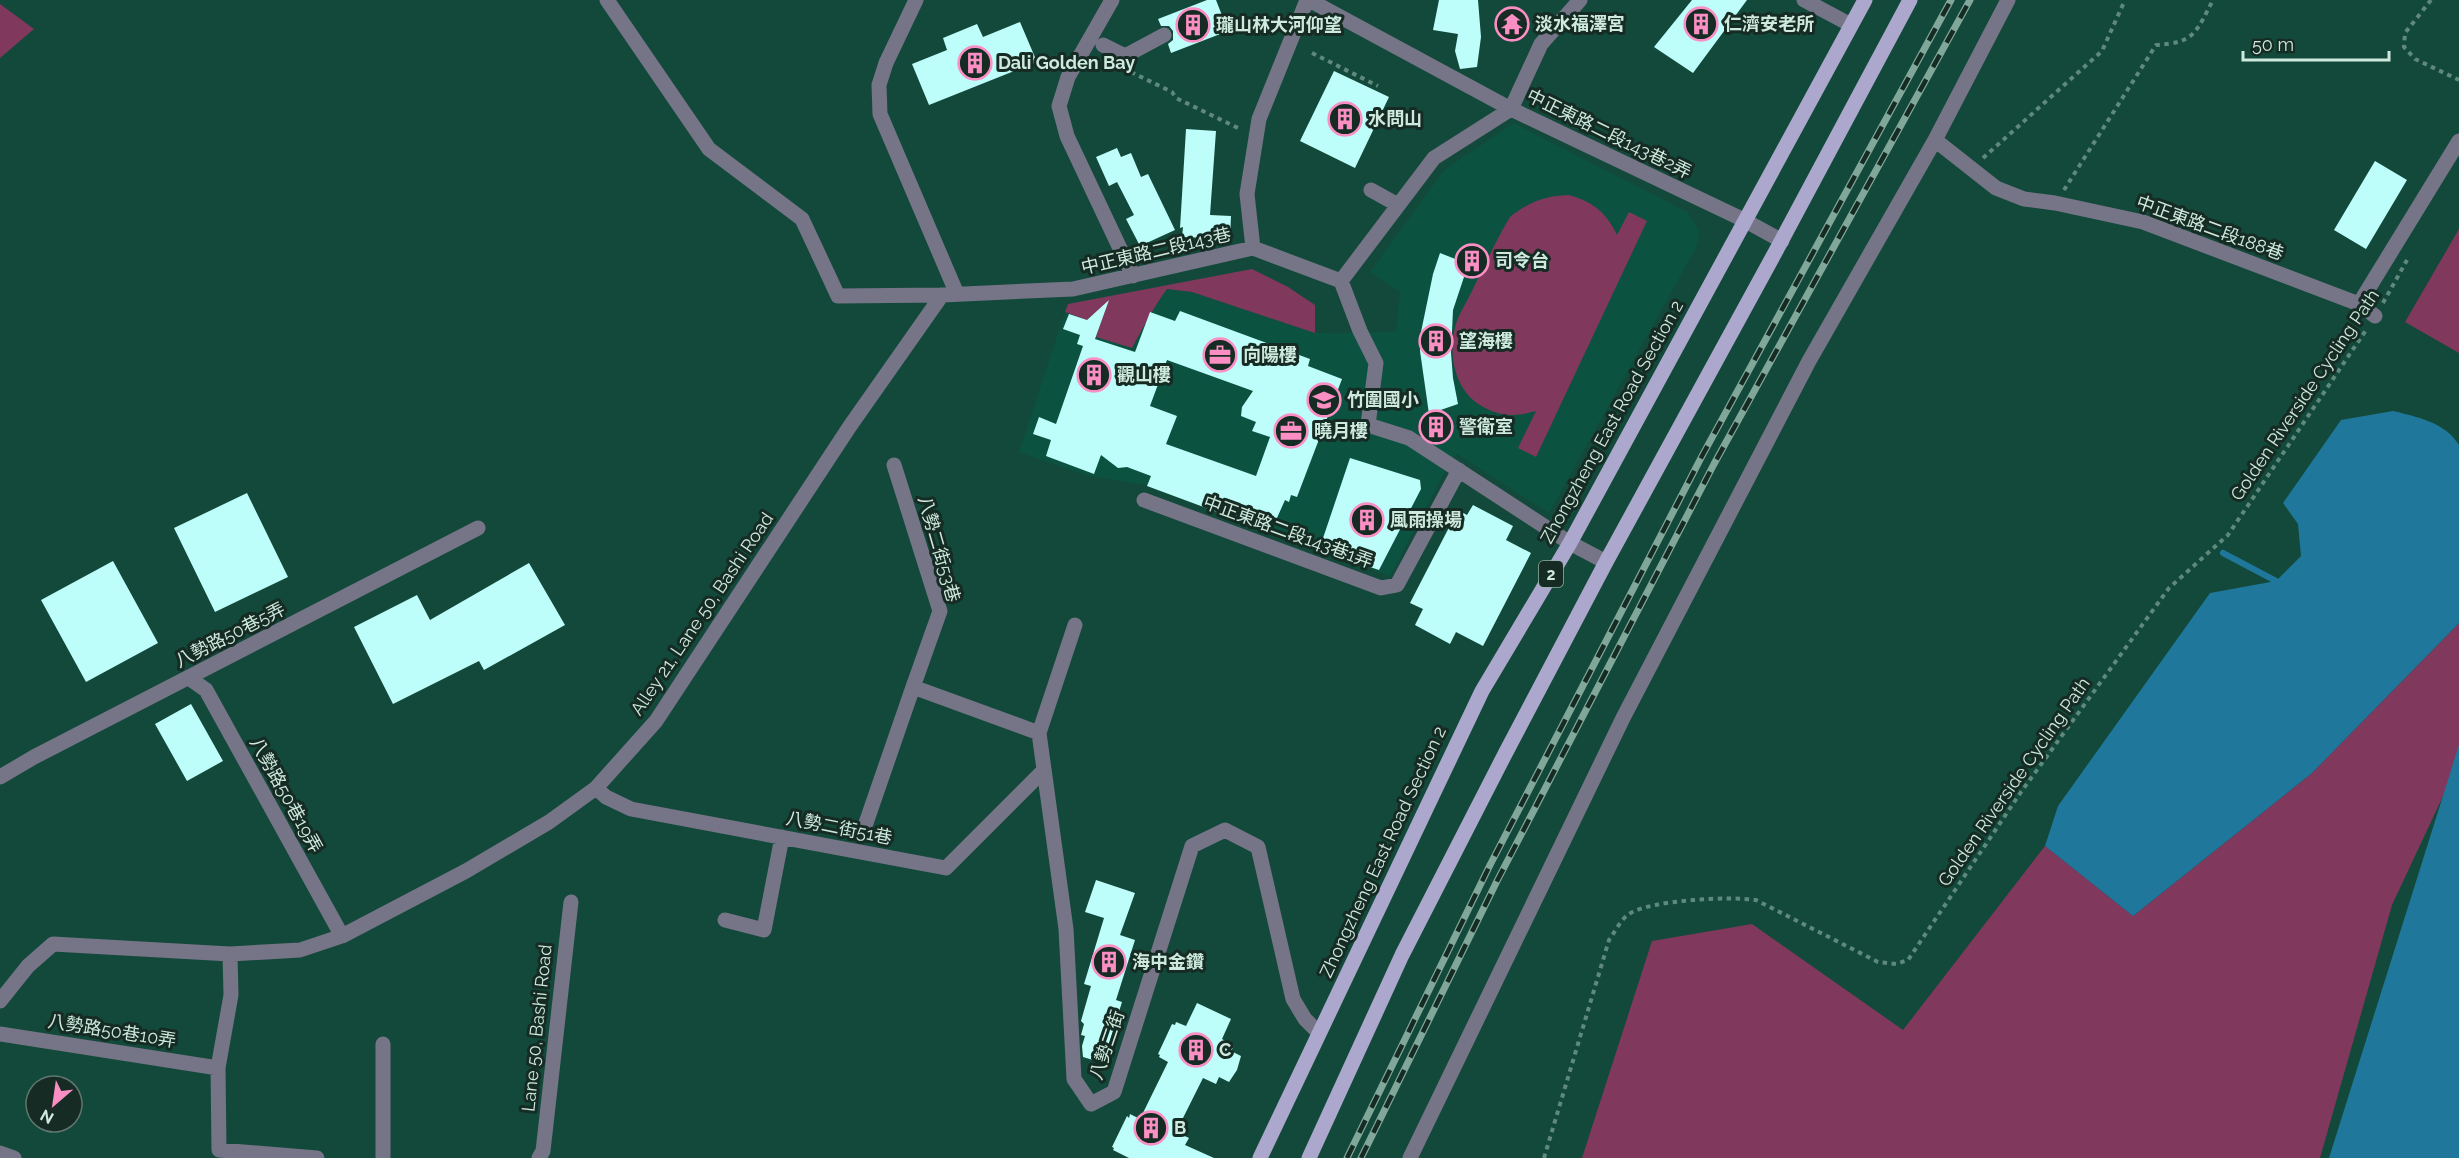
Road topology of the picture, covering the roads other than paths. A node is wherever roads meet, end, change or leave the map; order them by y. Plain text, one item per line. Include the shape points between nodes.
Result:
1 (607, 0) edge
2 (916, 0) edge
3 (1112, 0) edge
4 (1308, 0) edge
5 (1580, 0) edge
6 (1804, 0) edge
7 (1865, 0) edge
8 (1910, 0) edge
9 (2008, 0) edge
10 (1851, 25) junction
11 (1164, 35) dead end
12 (1103, 45) dead end
13 (1511, 109) junction
14 (1935, 140) junction
15 (2459, 141) edge
16 (1371, 190) dead end
17 (1398, 205) junction
18 (1744, 220) junction
19 (1782, 241) junction
20 (1253, 248) junction
21 (1133, 276) junction
22 (1341, 281) junction
23 (950, 295) junction
24 (2359, 304) junction
25 (2375, 316) road end
26 (894, 465) dead end
27 (1454, 467) junction
28 (1144, 500) dead end
29 (478, 528) dead end
30 (1570, 543) junction
31 (1606, 562) junction
32 (1075, 625) dead end
33 (189, 678) junction
34 (913, 687) junction
35 (1039, 733) junction
36 (1043, 771) junction
37 (0, 777) edge
38 (596, 788) junction
39 (866, 823) dead end
40 (782, 837) junction
41 (571, 902) dead end
42 (725, 920) dead end
43 (342, 936) junction
44 (230, 954) junction
45 (0, 1000) edge
46 (1319, 1033) junction
47 (0, 1034) edge
48 (383, 1044) dead end
49 (218, 1068) junction
50 (0, 1153) edge
51 (218, 1154) edge
52 (14, 1158) edge
53 (317, 1158) edge
54 (383, 1158) edge
55 (540, 1158) edge
56 (1260, 1158) edge
57 (1309, 1158) edge
58 (1410, 1158) edge

1 - 23 street, 中正東路二段143巷 via 709,149 802,219 838,296
2 - 23 street via 879,85 880,114
3 - 21 street via 1068,77 1059,106 1067,136
4 - 13 street
4 - 20 street via 1259,119 1247,194
5 - 13 street via 1541,44
6 - 10 street
7 - 10 main road, Zhongzheng East Road Section 2 / 2
8 - 19 main road, 2
9 - 14 street
10 - 18 main road, Zhongzheng East Road Section 2 / 2
11 - 12 street via 1125,56
13 - 17 street, 中正東路二段143巷2弄 via 1434,158
13 - 18 street, 中正東路二段143巷2弄
14 - 24 street, 中正東路二段188巷 via 1996,188 2024,199 2143,222
14 - 58 street via 1809,361 1628,708
15 - 24 street
16 - 17 street
17 - 22 street, 中正東路二段143巷2弄
18 - 19 street, 中正東路二段143巷2弄
18 - 30 main road, Zhongzheng East Road Section 2 / 2
19 - 31 main road, 2
20 - 21 street, 中正東路二段143巷
20 - 22 street, 中正東路二段143巷
21 - 23 street, 中正東路二段143巷 via 1074,289
22 - 27 street via 1376,363 1368,425 1409,438
23 - 38 street, Alley 21, Lane 50, Bashi Road via 850,426 656,721
24 - 25 street, 中正東路二段188巷
26 - 34 street, 八勢二街53巷 via 940,611
27 - 28 street, 中正東路二段143巷1弄 via 1397,585 1381,588
27 - 30 street
29 - 33 street, 八勢路50巷5弄
30 - 31 street
30 - 46 main road, Zhongzheng East Road Section 2 / 2 via 1482,691
31 - 57 main road, 2 via 1402,955
32 - 35 street, 八勢二街
33 - 37 street, 八勢路50巷5弄
33 - 43 street, 八勢路50巷19弄 via 206,690
34 - 35 street
34 - 39 street, 八勢二街53巷
35 - 36 street, 八勢二街
36 - 40 street, 八勢二街51巷 via 946,868
36 - 46 street, 八勢二街 via 1066,928 1074,1080 1090,1104 1114,1092 1192,846 1225,831 1258,847 1293,999
38 - 40 street, 八勢二街51巷 via 631,809
38 - 43 street, Alley 21, Lane 50, Bashi Road via 549,822 466,871
40 - 42 street via 764,930
41 - 55 street, Lane 50, Bashi Road
43 - 44 street, Alley 21, Lane 50, Bashi Road via 300,950
44 - 45 street via 53,944 28,966
44 - 49 street via 231,996
46 - 56 main road, Zhongzheng East Road Section 2 / 2
47 - 49 street, 八勢路50巷10弄
48 - 54 street
49 - 51 street
50 - 52 street
51 - 53 street

